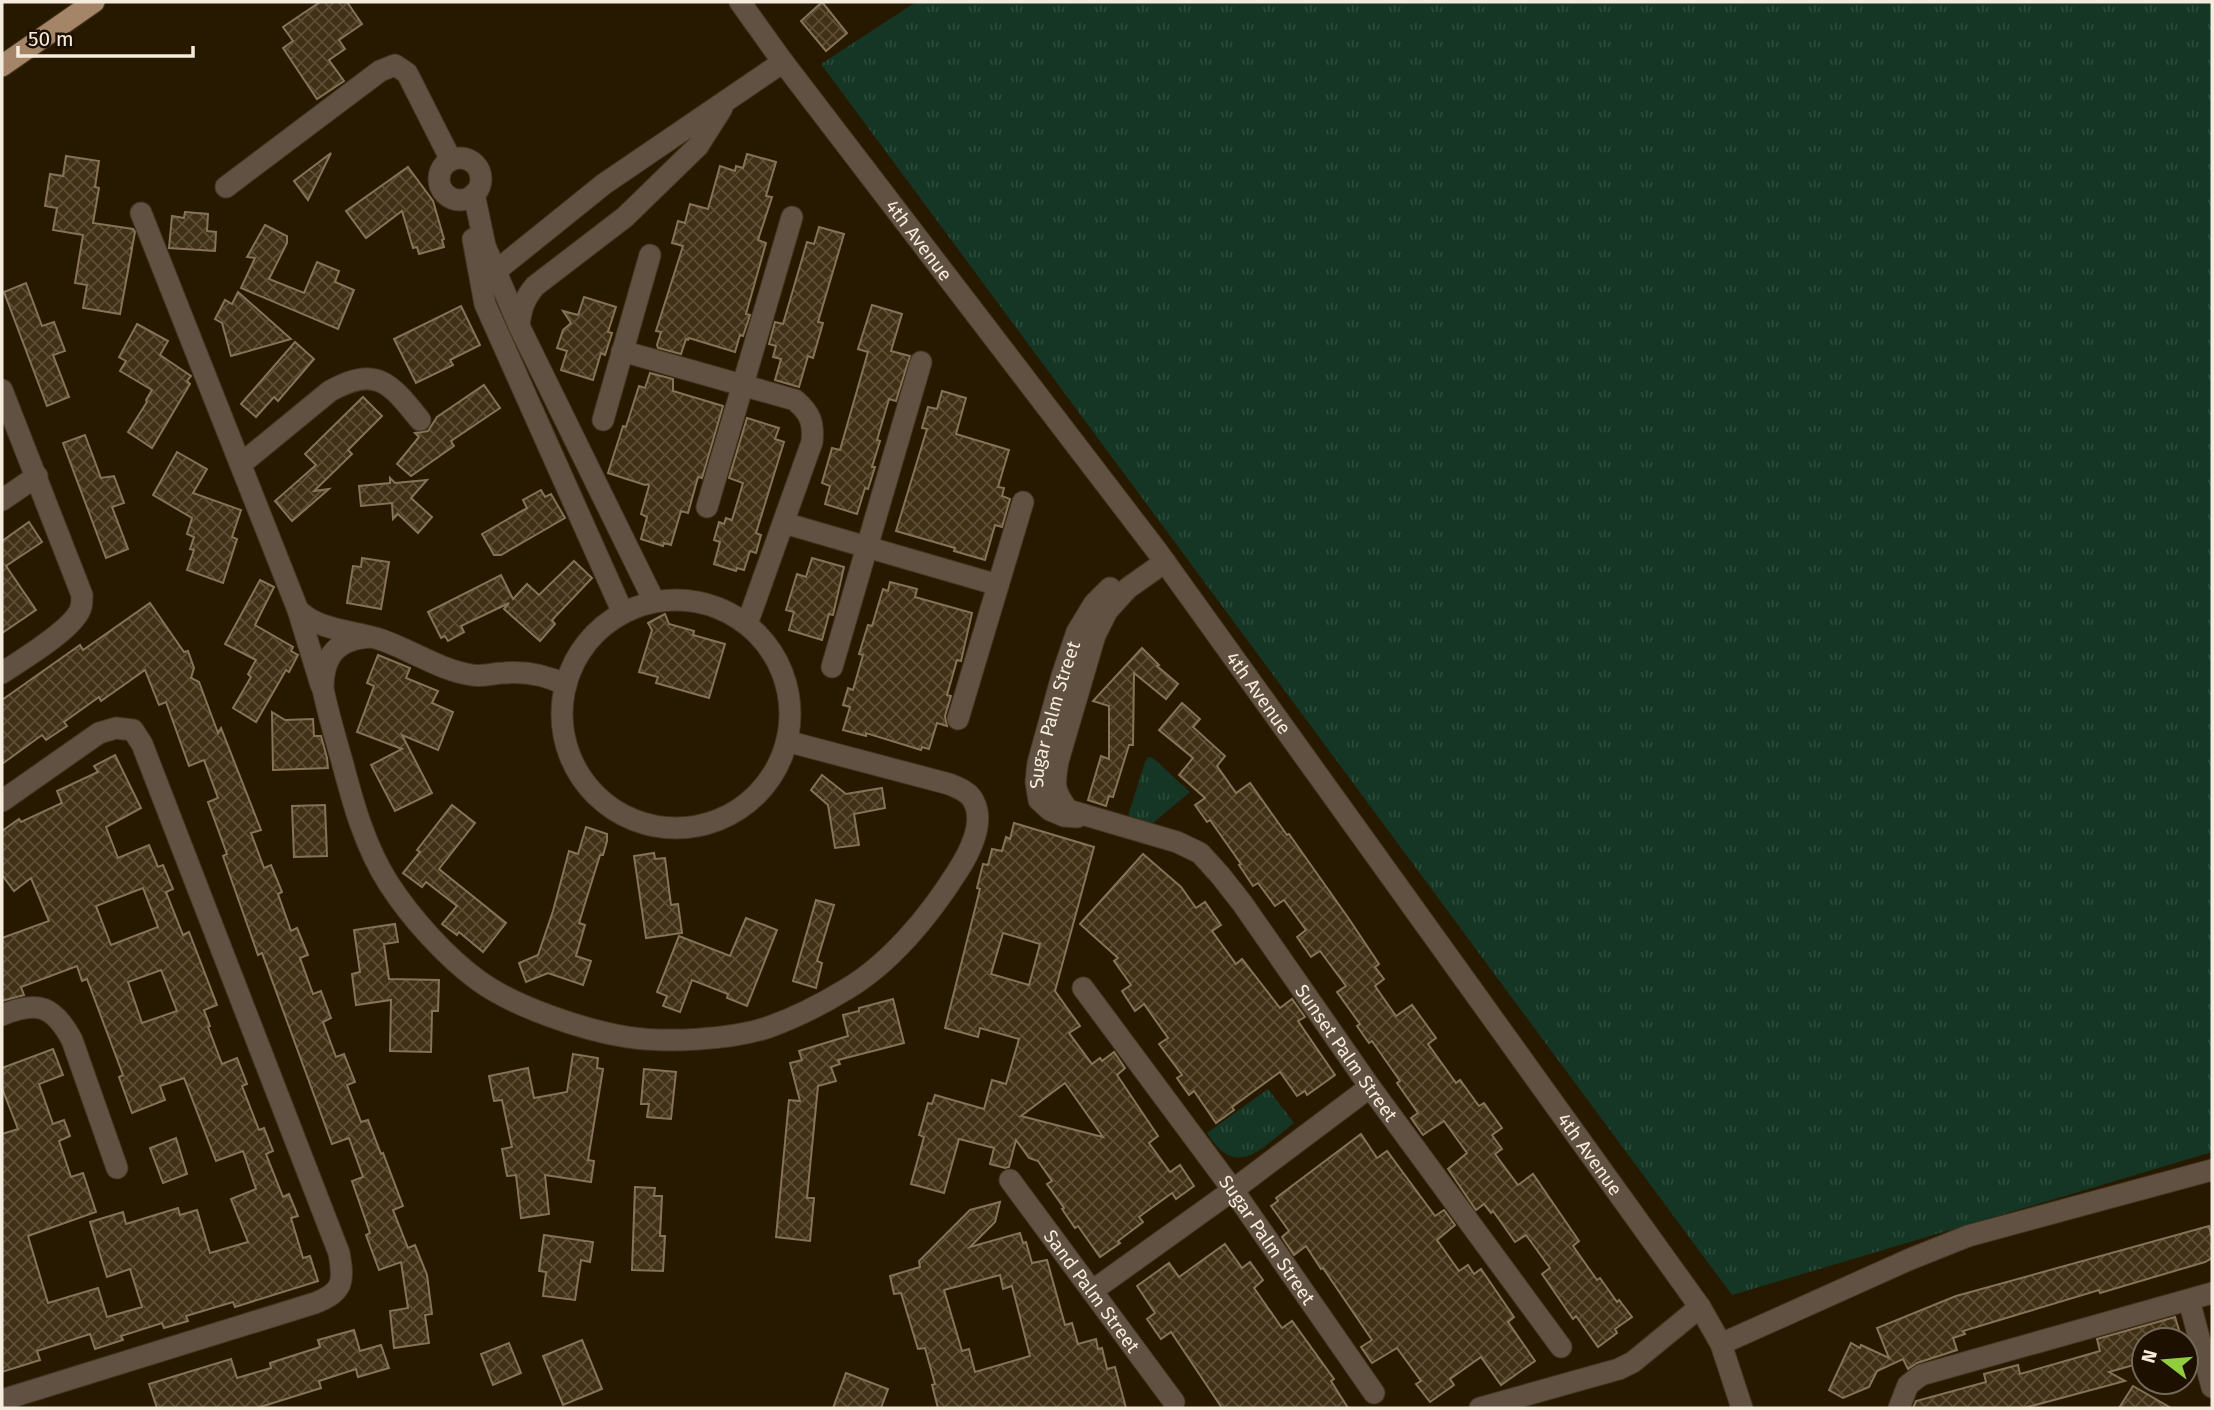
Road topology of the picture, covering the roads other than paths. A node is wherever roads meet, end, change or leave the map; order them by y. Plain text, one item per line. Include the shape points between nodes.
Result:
1 (94, 2) edge
2 (740, 2) edge
3 (783, 62) junction
4 (2, 66) edge
5 (727, 101) junction
6 (450, 160) junction
7 (226, 187) dead end
8 (469, 197) junction
9 (141, 213) dead end
10 (792, 217) dead end
11 (650, 254) dead end
12 (496, 271) junction
13 (485, 304) junction
14 (519, 326) junction
15 (622, 351) junction
16 (921, 362) dead end
17 (743, 386) junction
18 (2, 390) edge
19 (419, 420) dead end
20 (603, 420) dead end
21 (241, 464) junction
22 (37, 476) junction
23 (2, 500) edge
24 (1023, 502) dead end
25 (707, 507) dead end
26 (784, 523) junction
27 (867, 547) junction
28 (1161, 556) junction
29 (998, 585) junction
30 (654, 601) junction
31 (298, 610) junction
32 (623, 613) junction
33 (747, 624) junction
34 (371, 637) junction
35 (832, 667) dead end
36 (2, 673) edge
37 (566, 685) junction
38 (326, 702) junction
39 (958, 719) dead end
40 (790, 742) junction
41 (2, 800) edge
42 (1089, 818) joint
43 (1083, 988) dead end
44 (2, 1015) edge
45 (1370, 1087) junction
46 (117, 1168) dead end
47 (2212, 1170) edge
48 (1010, 1180) dead end
49 (1233, 1191) junction
50 (1092, 1291) junction
51 (2212, 1293) edge
52 (2189, 1300) junction
53 (1700, 1307) junction
54 (1721, 1344) junction
55 (1561, 1347) dead end
56 (2212, 1387) edge
57 (1374, 1393) dead end
58 (2, 1400) edge
59 (1174, 1402) dead end
60 (1480, 1408) edge
61 (1742, 1408) edge
62 (1899, 1408) edge

1 - 4 main road
2 - 3 street, 4th Avenue
3 - 5 street
3 - 28 street, 4th Avenue
5 - 12 street via 604,184
5 - 14 street via 698,146 634,208 534,286 525,298
6 - 7 street via 407,73 395,65 380,71
6 - 8 street via 469,160 478,170 480,183
6 - 8 street via 439,176 441,189 450,198
8 - 12 street
8 - 13 street
9 - 21 street
10 - 17 street
11 - 15 street
12 - 13 street via 485,291
12 - 14 street
13 - 32 street
14 - 30 street
15 - 17 street
15 - 20 street
16 - 27 street
17 - 25 street
17 - 26 street via 795,400 813,425 812,442
18 - 22 street
19 - 21 street via 397,392 377,379 364,377 330,391
21 - 31 street
22 - 23 street
22 - 36 street via 82,596 81,607 62,630
24 - 29 street
26 - 27 street
26 - 33 street
27 - 29 street
27 - 35 street
28 - 42 street, Sugar Palm Street via 1107,611 1095,635 1058,761 1056,795 1068,810
28 - 53 street, 4th Avenue
29 - 39 street
30 - 32 street
30 - 33 street via 693,600 730,612
31 - 34 street via 320,625
31 - 38 street
32 - 37 street via 588,640
33 - 40 street via 761,636 781,669 790,707
34 - 37 street via 449,670 477,676 526,672
34 - 38 street via 354,638 334,652 323,675
37 - 40 street via 561,710 566,746 581,779 606,806 639,823 675,829 712,823 744,806 769,779
38 - 40 street via 355,809 388,884 408,910 480,982 521,1004 627,1037 674,1040 732,1035 768,1027 836,995 883,962 928,913 958,870 978,819 966,792
41 - 58 street via 99,733 133,730 334,1240 342,1272 340,1287 331,1297
42 - 45 street, Sunset Palm Street via 1177,842 1200,853 1242,903
43 - 49 street, Sugar Palm Street
44 - 46 street via 34,1007 51,1011 64,1024
45 - 49 street
45 - 55 street, Sunset Palm Street
47 - 54 street via 1968,1236
48 - 50 street, Sand Palm Street
49 - 50 street
49 - 57 street, Sugar Palm Street
50 - 59 street, Sand Palm Street
51 - 52 street
52 - 56 street
52 - 62 street via 1921,1375 1908,1385
53 - 54 street, 4th Avenue
53 - 60 street via 1619,1369
54 - 61 street, 4th Avenue

